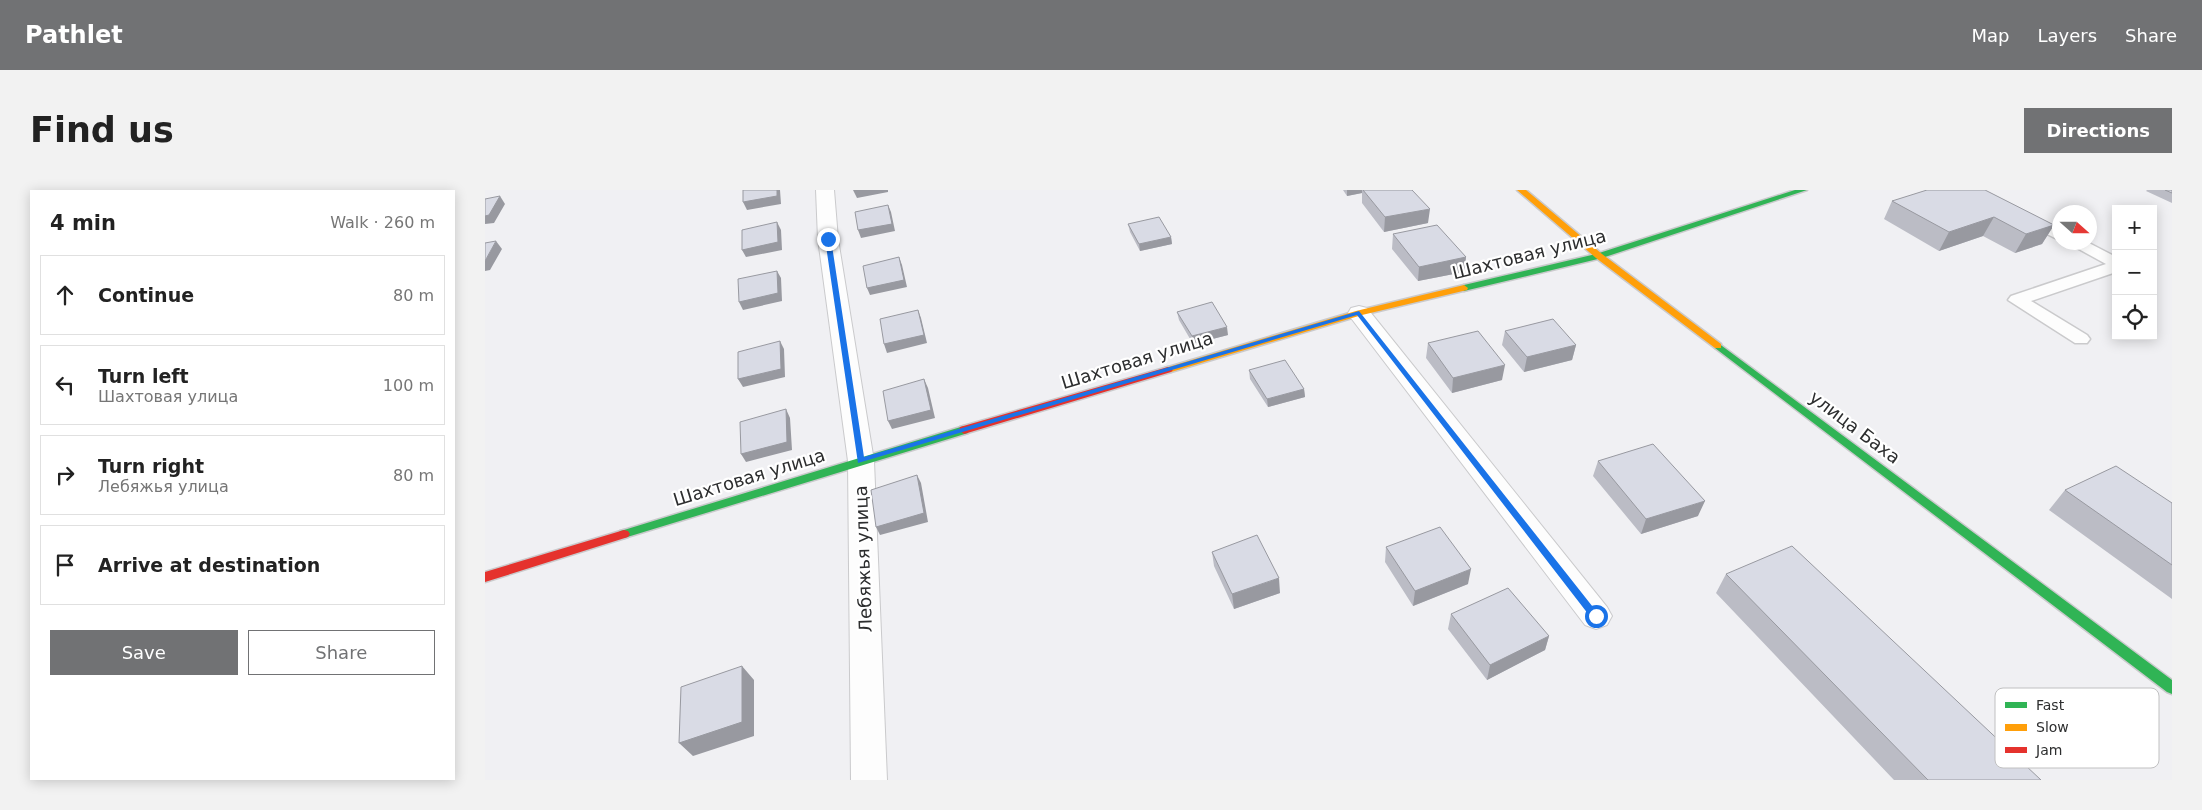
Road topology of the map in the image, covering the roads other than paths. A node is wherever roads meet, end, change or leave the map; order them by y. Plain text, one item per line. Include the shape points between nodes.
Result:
1 (825, 190) edge
2 (1521, 190) edge
3 (1803, 190) edge
4 (2006, 208) edge
5 (2052, 231) edge
6 (2089, 250) edge
7 (1599, 256) junction
8 (2112, 263) edge
9 (2112, 266) edge
10 (1359, 313) junction
11 (2081, 339) dead end
12 (861, 461) junction
13 (485, 577) edge
14 (1596, 616) dead end
15 (2172, 688) edge
16 (869, 780) edge

1 - 12 street, Лебяжья улица via 828,239
2 - 7 street, улица Баха
3 - 7 street, Шахтовая улица
4 - 5 lane
6 - 8 lane
7 - 10 street, Шахтовая улица
7 - 15 street, улица Баха
9 - 11 lane via 2017,300
10 - 12 street, Шахтовая улица
10 - 14 street
12 - 13 street, Шахтовая улица
12 - 16 street, Лебяжья улица

